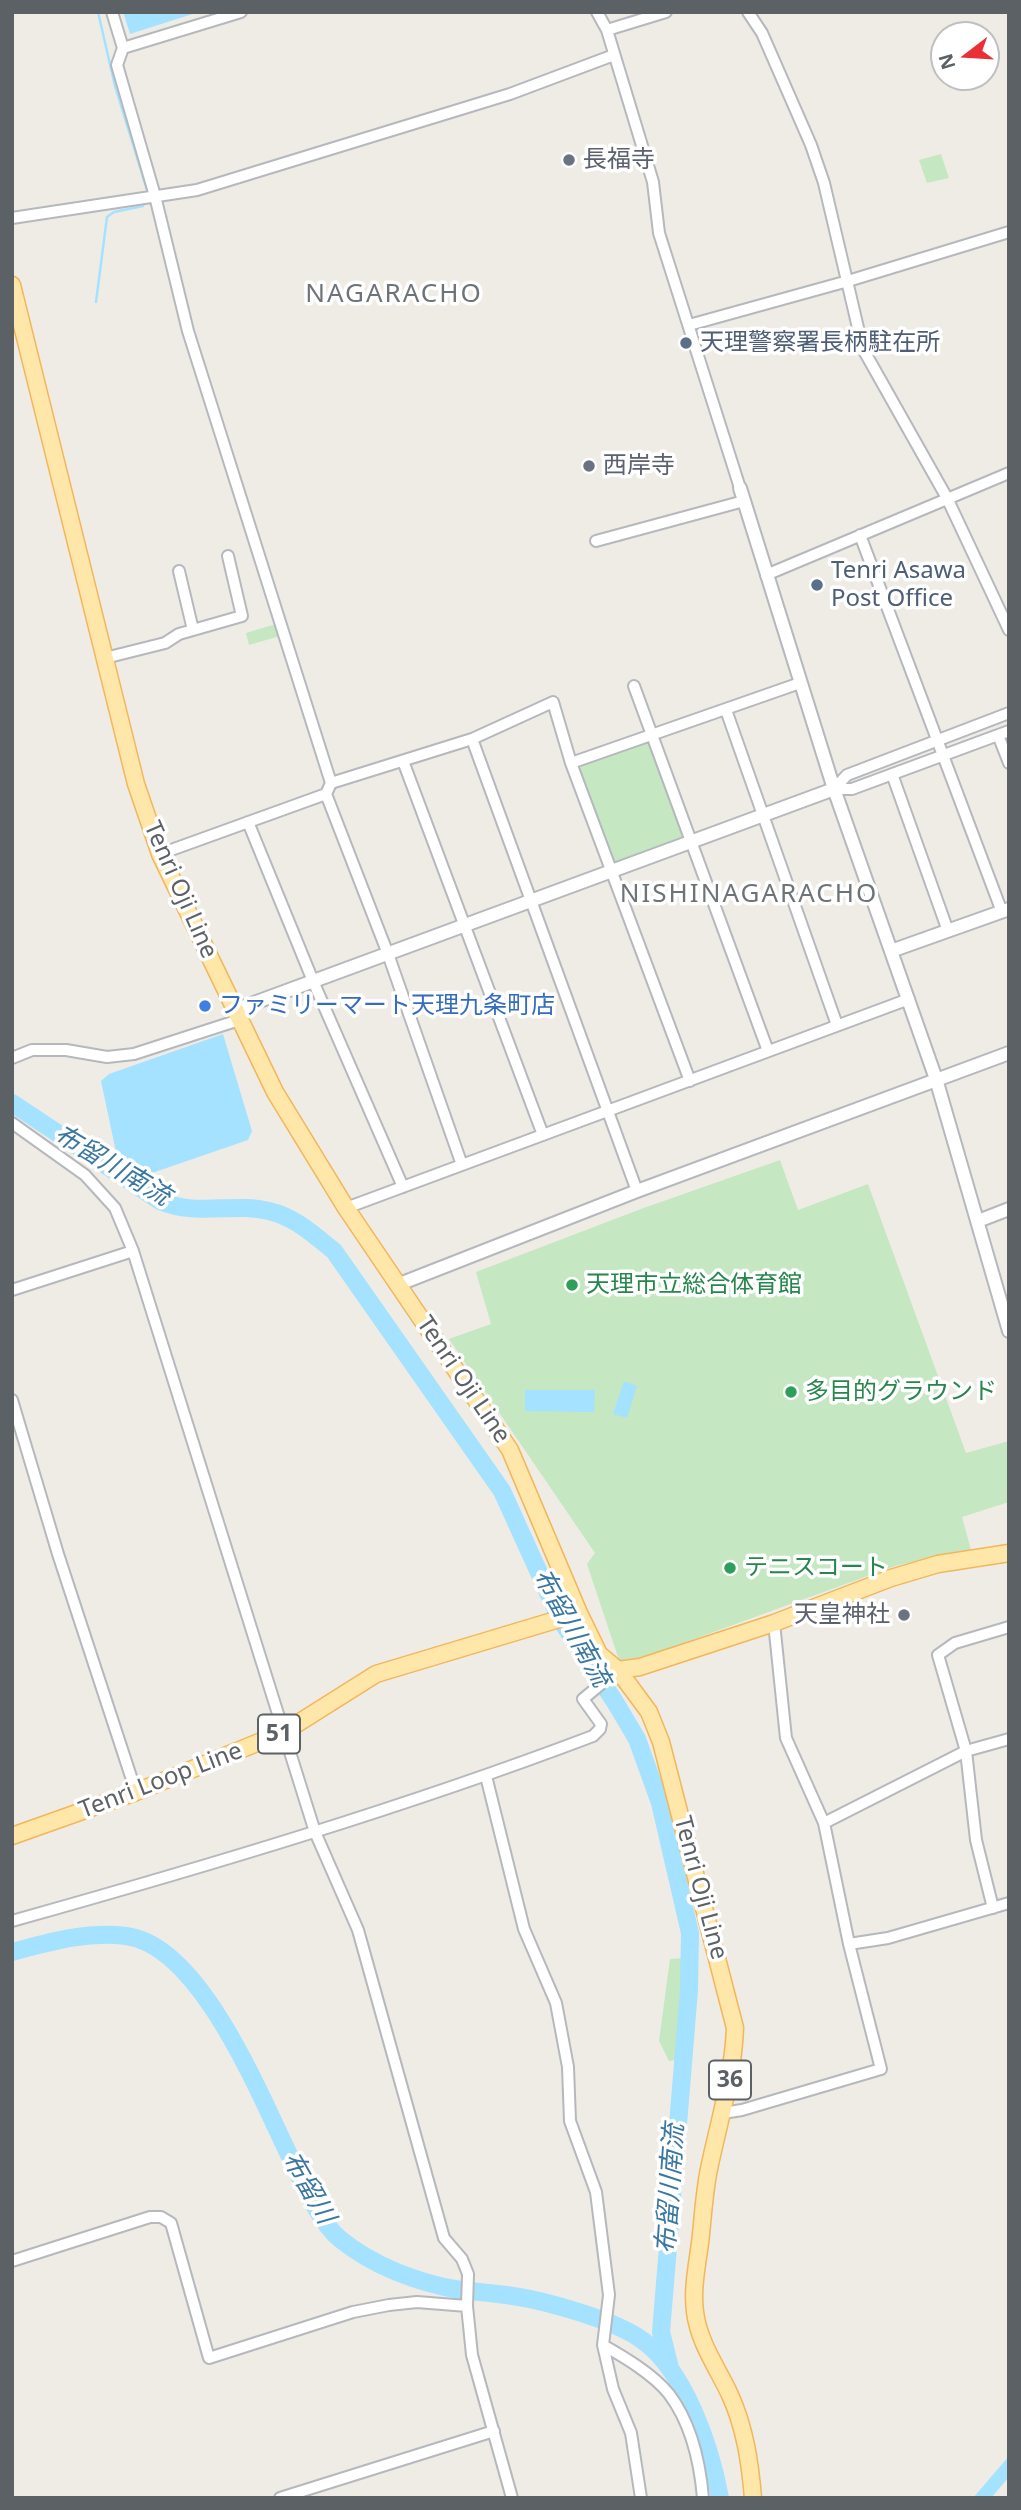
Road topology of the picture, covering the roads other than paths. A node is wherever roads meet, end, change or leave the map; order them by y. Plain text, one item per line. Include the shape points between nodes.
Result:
1 (112, 12) edge
2 (241, 12) edge
3 (597, 12) edge
4 (666, 12) edge
5 (748, 12) edge
6 (607, 30) junction
7 (123, 48) junction
8 (614, 55) junction
9 (155, 196) junction
10 (12, 218) edge
11 (1009, 232) edge
12 (848, 281) junction
13 (12, 285) edge
14 (689, 325) junction
15 (1009, 473) edge
16 (742, 495) junction
17 (947, 498) junction
18 (860, 535) junction
19 (596, 541) dead end
20 (228, 556) dead end
21 (179, 570) dead end
22 (766, 575) junction
23 (193, 629) junction
24 (1009, 630) edge
25 (104, 658) junction
26 (800, 683) junction
27 (634, 686) dead end
28 (726, 710) junction
29 (1009, 713) edge
30 (1003, 733) edge
31 (652, 735) junction
32 (472, 739) junction
33 (939, 741) junction
34 (944, 755) junction
35 (403, 761) junction
36 (571, 763) junction
37 (1009, 763) edge
38 (892, 774) junction
39 (331, 783) junction
40 (834, 789) junction
41 (326, 794) junction
42 (764, 816) junction
43 (247, 822) junction
44 (692, 840) junction
45 (160, 854) junction
46 (611, 870) junction
47 (531, 902) junction
48 (1005, 910) edge
49 (464, 926) junction
50 (948, 931) junction
51 (891, 951) junction
52 (388, 954) junction
53 (313, 981) junction
54 (909, 999) junction
55 (237, 1015) junction
56 (837, 1026) junction
57 (768, 1051) junction
58 (1009, 1053) edge
59 (12, 1058) edge
60 (936, 1079) junction
61 (690, 1081) junction
62 (608, 1111) junction
63 (12, 1123) edge
64 (542, 1135) junction
65 (462, 1165) junction
66 (403, 1187) junction
67 (637, 1191) junction
68 (346, 1208) junction
69 (1009, 1209) edge
70 (978, 1221) junction
71 (133, 1251) junction
72 (397, 1285) junction
73 (12, 1290) edge
74 (1009, 1331) edge
75 (12, 1399) edge
76 (1009, 1553) edge
77 (576, 1614) junction
78 (774, 1623) junction
79 (1009, 1628) edge
80 (615, 1673) junction
81 (284, 1732) junction
82 (1009, 1739) edge
83 (966, 1751) junction
84 (486, 1776) junction
85 (136, 1792) junction
86 (824, 1823) junction
87 (315, 1832) junction
88 (12, 1836) edge
89 (1009, 1903) edge
90 (993, 1908) junction
91 (12, 1921) edge
92 (849, 1944) junction
93 (723, 2113) junction
94 (12, 2261) edge
95 (467, 2303) junction
96 (603, 2343) junction
97 (494, 2431) junction
98 (280, 2498) edge
99 (512, 2498) edge
100 (641, 2498) edge
101 (703, 2498) edge
102 (753, 2498) edge

1 - 7 street
2 - 7 street
3 - 6 street
4 - 6 street
5 - 12 street via 811,145
6 - 8 street
7 - 9 street via 117,65
8 - 9 street via 510,94 210,186
8 - 14 street via 653,182 659,233
9 - 10 street
9 - 39 street via 188,331
11 - 12 street
12 - 14 street
12 - 17 street via 863,349
13 - 25 main road, Tenri Oji Line / 36
14 - 16 street
15 - 17 street
16 - 19 street
16 - 22 street
17 - 18 street
17 - 24 street
18 - 22 street
18 - 33 street
20 - 23 street via 242,616
21 - 23 street
22 - 26 street
23 - 25 street via 165,643
25 - 45 main road, Tenri Oji Line / 36 via 136,784
26 - 28 street
26 - 40 street
27 - 31 street
28 - 31 street
28 - 42 street
29 - 33 street
30 - 34 street
30 - 37 street
31 - 36 street
31 - 44 street
32 - 35 street
32 - 36 street via 553,702
32 - 47 street
33 - 34 street
33 - 40 street via 847,775
34 - 38 street
34 - 48 street
35 - 39 street
35 - 49 street
36 - 46 street
38 - 40 street via 852,789
38 - 50 street
39 - 41 street
40 - 42 street
40 - 51 street
41 - 43 street
41 - 52 street
42 - 44 street
42 - 56 street
43 - 45 street
43 - 53 street
44 - 46 street
44 - 57 street
45 - 55 main road, Tenri Oji Line / 36
46 - 47 street
46 - 61 street
47 - 49 street
47 - 62 street
48 - 50 street
49 - 52 street
49 - 64 street
50 - 51 street
51 - 54 street
52 - 53 street
52 - 65 street
53 - 55 street
53 - 66 street
54 - 56 street
54 - 60 street
55 - 59 street via 134,1054 107,1057 32,1050
55 - 68 main road, Tenri Oji Line / 36 via 275,1092
56 - 57 street
57 - 61 street
58 - 60 street
60 - 67 street
60 - 70 street
61 - 62 street
62 - 64 street
62 - 67 street
63 - 71 street via 85,1175 116,1208
64 - 65 street
65 - 66 street
66 - 68 street
67 - 72 street
68 - 72 main road, Tenri Oji Line / 36
69 - 70 street
70 - 74 street
71 - 73 street
71 - 81 street
72 - 77 main road, Tenri Oji Line / 36 via 510,1450
75 - 85 street
76 - 78 main road via 938,1564 891,1578
77 - 80 main road, Tenri Oji Line / 36
77 - 81 main road, Tenri Loop Line / 51 via 376,1674
78 - 80 main road
78 - 86 street via 786,1738
79 - 83 street via 955,1643 938,1655
80 - 84 street via 583,1699 601,1724 597,1733
80 - 93 main road, Tenri Oji Line / 36 via 649,1712 661,1742 725,1986 735,2028
81 - 85 main road, Tenri Loop Line / 51
81 - 87 street
82 - 83 street
83 - 86 street
83 - 90 street via 976,1840
84 - 87 street
84 - 96 street via 524,1929 556,2003 568,2067 570,2121 596,2192 609,2295
85 - 88 main road, Tenri Loop Line / 51
86 - 92 street
87 - 91 street
87 - 95 street via 358,1930 444,2238 468,2274
89 - 90 street
90 - 92 street via 888,1938
92 - 93 street via 881,2069
93 - 102 main road, Tenri Oji Line / 36 via 709,2170 695,2313 701,2340 743,2427
94 - 95 street via 161,2217 172,2223 209,2358 353,2312 417,2302
95 - 97 street via 472,2355
96 - 100 street via 613,2389 631,2433
96 - 101 street via 669,2394 694,2441
97 - 98 street
97 - 99 street

